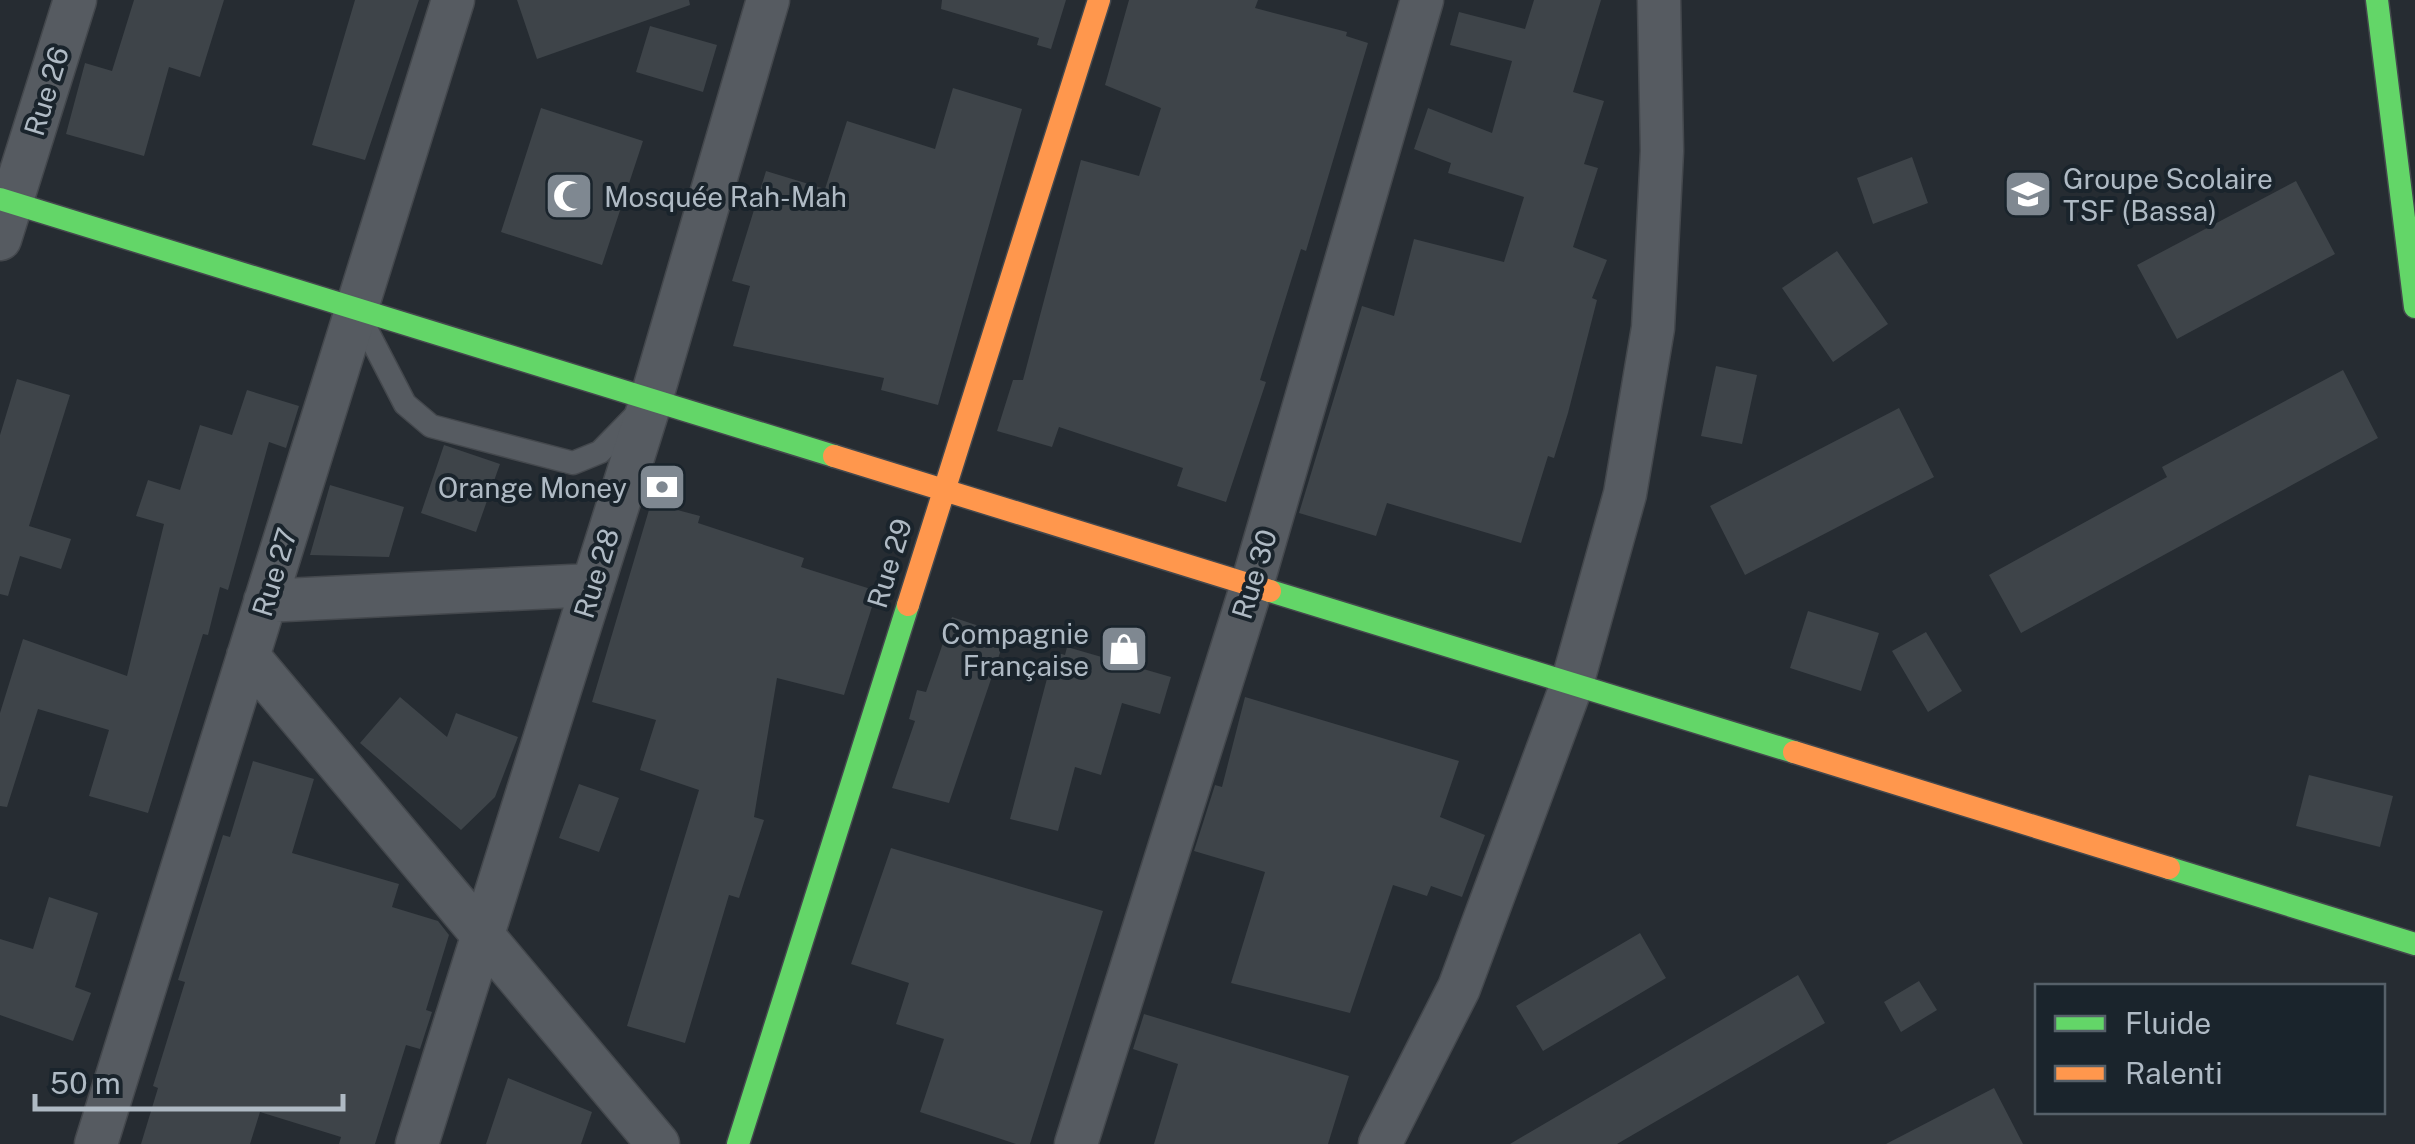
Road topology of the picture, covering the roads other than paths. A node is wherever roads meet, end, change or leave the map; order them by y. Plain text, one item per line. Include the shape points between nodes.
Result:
1 (75, 0) edge
2 (453, 0) edge
3 (768, 0) edge
4 (1100, 0) edge
5 (1422, 0) edge
6 (1658, 0) edge
7 (2377, 0) edge
8 (4, 214) edge
9 (2415, 302) edge
10 (356, 309) junction
11 (651, 400) junction
12 (943, 490) junction
13 (593, 585) junction
14 (1252, 585) junction
15 (265, 601) junction
16 (248, 656) junction
17 (1572, 684) junction
18 (483, 935) junction
19 (2415, 944) edge
20 (96, 1144) edge
21 (418, 1144) edge
22 (658, 1144) edge
23 (738, 1144) edge
24 (1076, 1144) edge
25 (1380, 1144) edge

1 - 8 street, Rue 26
2 - 10 street, Rue 27
3 - 11 street, Rue 28
4 - 12 main road, Rue 29
5 - 14 street, Rue 30
6 - 17 street via 1662,152 1653,328 1625,494
7 - 9 main road
8 - 10 main road
10 - 11 main road
10 - 11 lane via 404,404 431,426 573,463 600,452
10 - 15 street, Rue 27
11 - 12 main road
11 - 13 street, Rue 28
12 - 14 main road
12 - 23 main road, Rue 29
13 - 15 street
13 - 18 street, Rue 28
14 - 17 main road
14 - 24 street, Rue 30
15 - 16 street, Rue 27
16 - 18 street
16 - 20 street, Rue 27
17 - 19 main road
17 - 25 street via 1459,988
18 - 21 street, Rue 28
18 - 22 street

